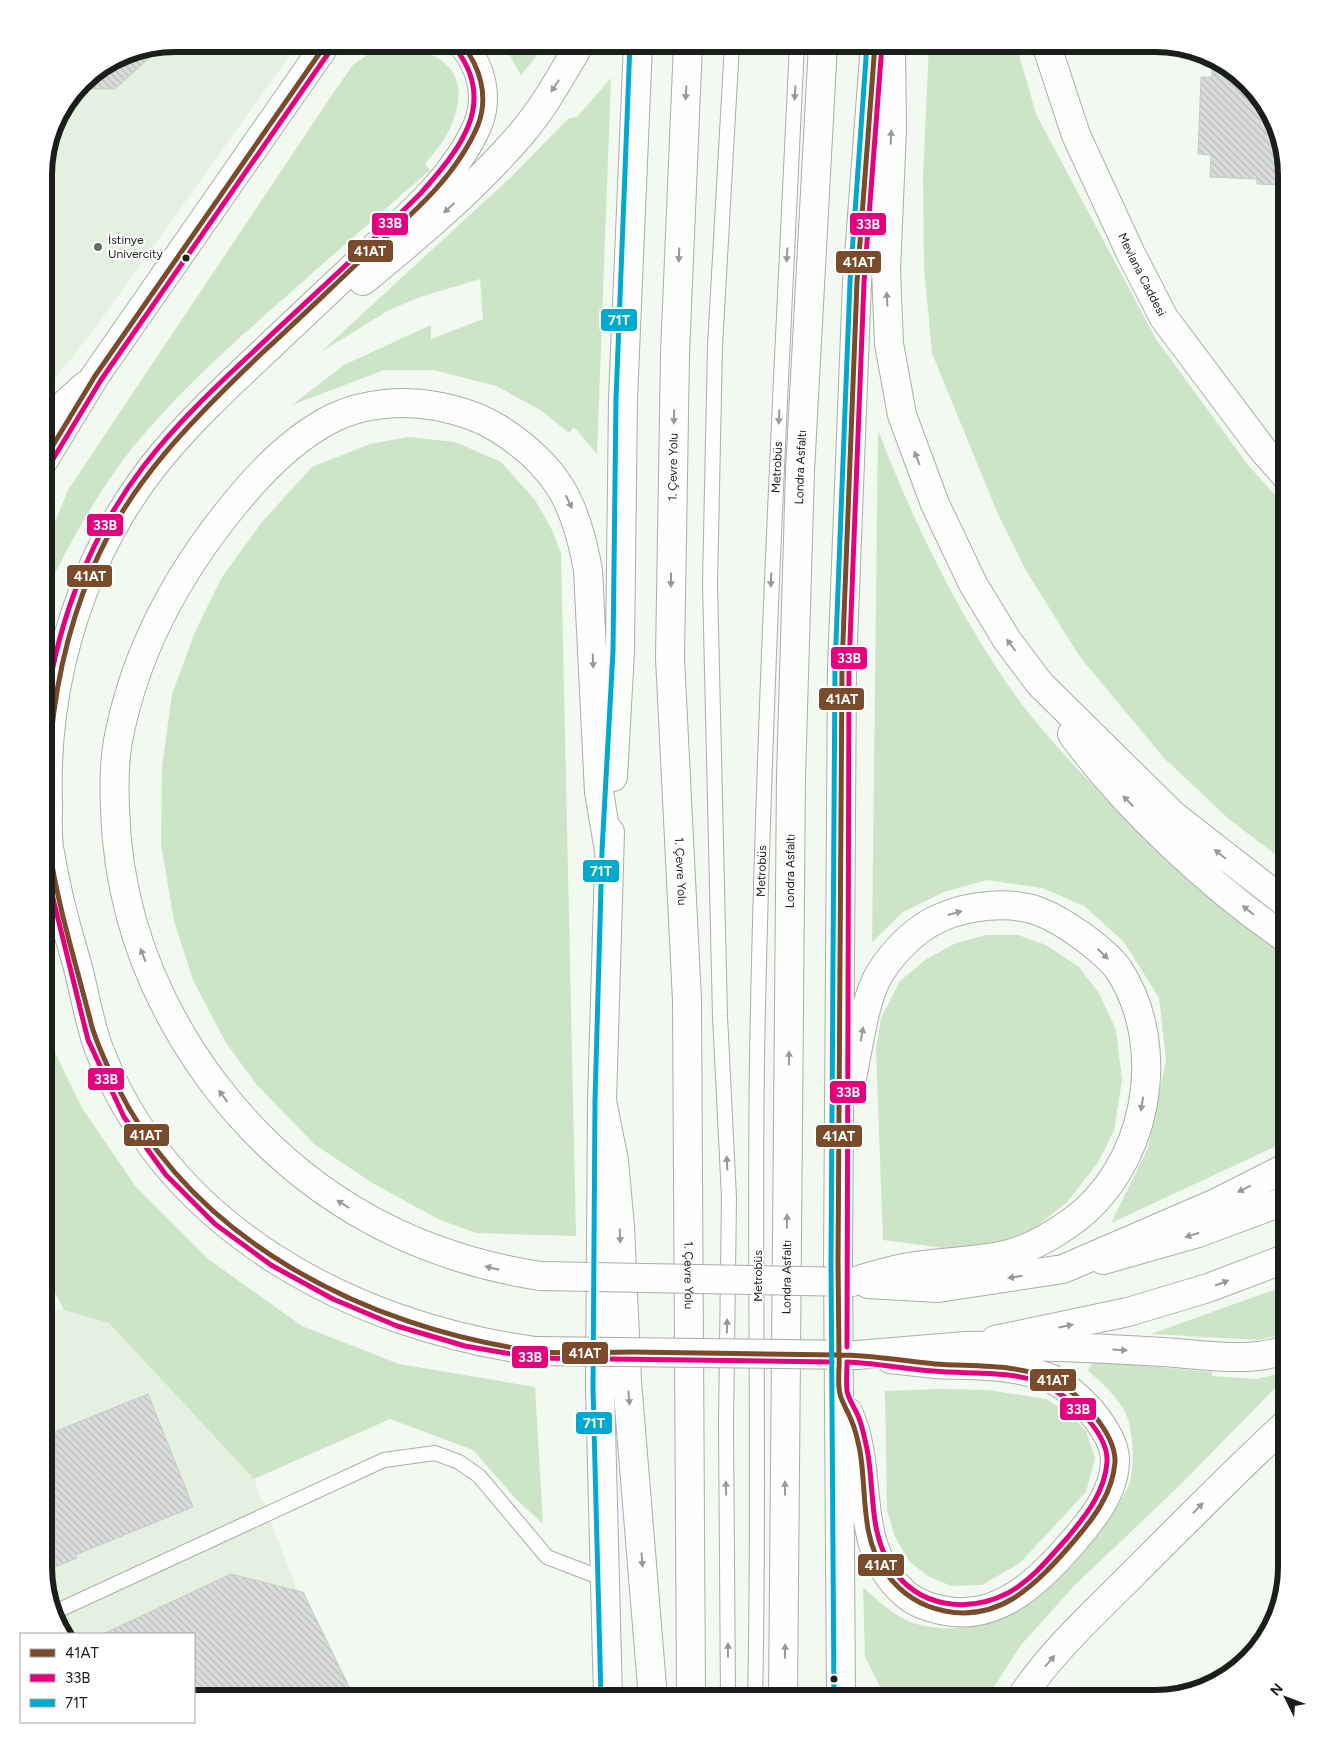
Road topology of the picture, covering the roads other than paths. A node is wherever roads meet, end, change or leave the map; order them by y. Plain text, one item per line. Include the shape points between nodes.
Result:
1 (320, 53) edge
2 (468, 53) edge
3 (575, 53) edge
4 (638, 53) edge
5 (688, 53) edge
6 (731, 53) edge
7 (797, 53) edge
8 (823, 53) edge
9 (874, 53) edge
10 (890, 53) edge
11 (1049, 53) edge
12 (273, 344) junction
13 (95, 376) junction
14 (53, 415) edge
15 (53, 446) edge
16 (1278, 466) edge
17 (1040, 684) junction
18 (53, 709) edge
19 (609, 851) junction
20 (53, 862) edge
21 (1278, 897) edge
22 (1278, 932) edge
23 (602, 1101) junction
24 (840, 1133) junction
25 (1278, 1172) edge
26 (1278, 1203) edge
27 (1278, 1261) edge
28 (1063, 1268) junction
29 (852, 1282) junction
30 (966, 1346) junction
31 (1278, 1353) edge
32 (857, 1356) junction
33 (840, 1394) junction
34 (1278, 1430) edge
35 (604, 1579) junction
36 (60, 1610) edge
37 (608, 1690) edge
38 (652, 1690) edge
39 (691, 1690) edge
40 (728, 1690) edge
41 (755, 1690) edge
42 (783, 1690) edge
43 (840, 1690) edge
44 (1026, 1690) edge

1 - 13 main road
2 - 12 main road via 480,73 484,101 479,122 461,156 436,187
3 -> 12 main road via 523,132 478,181 355,288
4 - 19 main road via 623,399 620,650
5 -> 39 main road, 1. Çevre Yolu via 675,354 670,658 687,1000
40 -> 6 lane via 726,1423 729,1198 720,1016 710,584 715,346
7 -> 41 lane, Metrobüs via 771,582 758,1050
42 -> 8 main road, Londra Asfaltı via 791,777 800,471
9 - 24 main road via 857,282 842,657
17 -> 10 main road via 1006,640 973,584 935,504 902,415 889,344 886,270 892,130
11 - 16 main road, Mevlana Caddesi via 1076,135 1130,254 1164,318
12 - 18 main road, bridge via 186,427 147,471 119,514 93,568 70,631
13 - 14 main road
13 - 15 main road
21 -> 17 main road via 1173,815
22 -> 17 main road via 1215,883 1104,775 1057,714
19 - 23 main road
29 -> 19 main road, bridge via 540,1276 496,1269 448,1255 373,1223 326,1193 278,1155 237,1114 198,1062 157,989 139,943 121,878 114,790 117,743 140,659 172,591 211,532 252,483 290,445 335,417 376,405 417,402 455,410 487,422 524,445 541,462 564,492 574,512 588,570 599,792
20 - 32 main road, bridge via 63,918 98,1047 138,1125 164,1160 235,1232 308,1280 351,1300 453,1337 535,1351
23 - 35 main road via 600,1388
23 -> 38 main road via 614,1161 627,1381
24 -> 29 main road via 868,1000 879,974 904,943 939,918 975,908 1005,906 1037,911 1063,923 1090,942 1118,969 1135,1003 1148,1053 1142,1108 1131,1148 1114,1179 1099,1197 1046,1239 1003,1256 909,1267
24 - 33 main road
25 -> 28 main road via 1218,1202
26 -> 28 main road via 1198,1233 1128,1254
30 -> 27 main road via 1128,1312 1208,1288
28 -> 29 main road via 938,1288 901,1288
30 -> 31 main road via 1241,1356
30 - 32 main road
32 - 33 main road via 1019,1369 1055,1381 1080,1399 1108,1436 1115,1460 1110,1488 1091,1521 1062,1555 1033,1584 1012,1599 984,1610 952,1613 923,1606 898,1587 874,1551 868,1531 860,1452 853,1423
33 - 43 main road
44 -> 34 main road via 1077,1629
35 - 36 lane via 547,1557 479,1476 459,1462 435,1453 384,1460
35 - 37 main road

